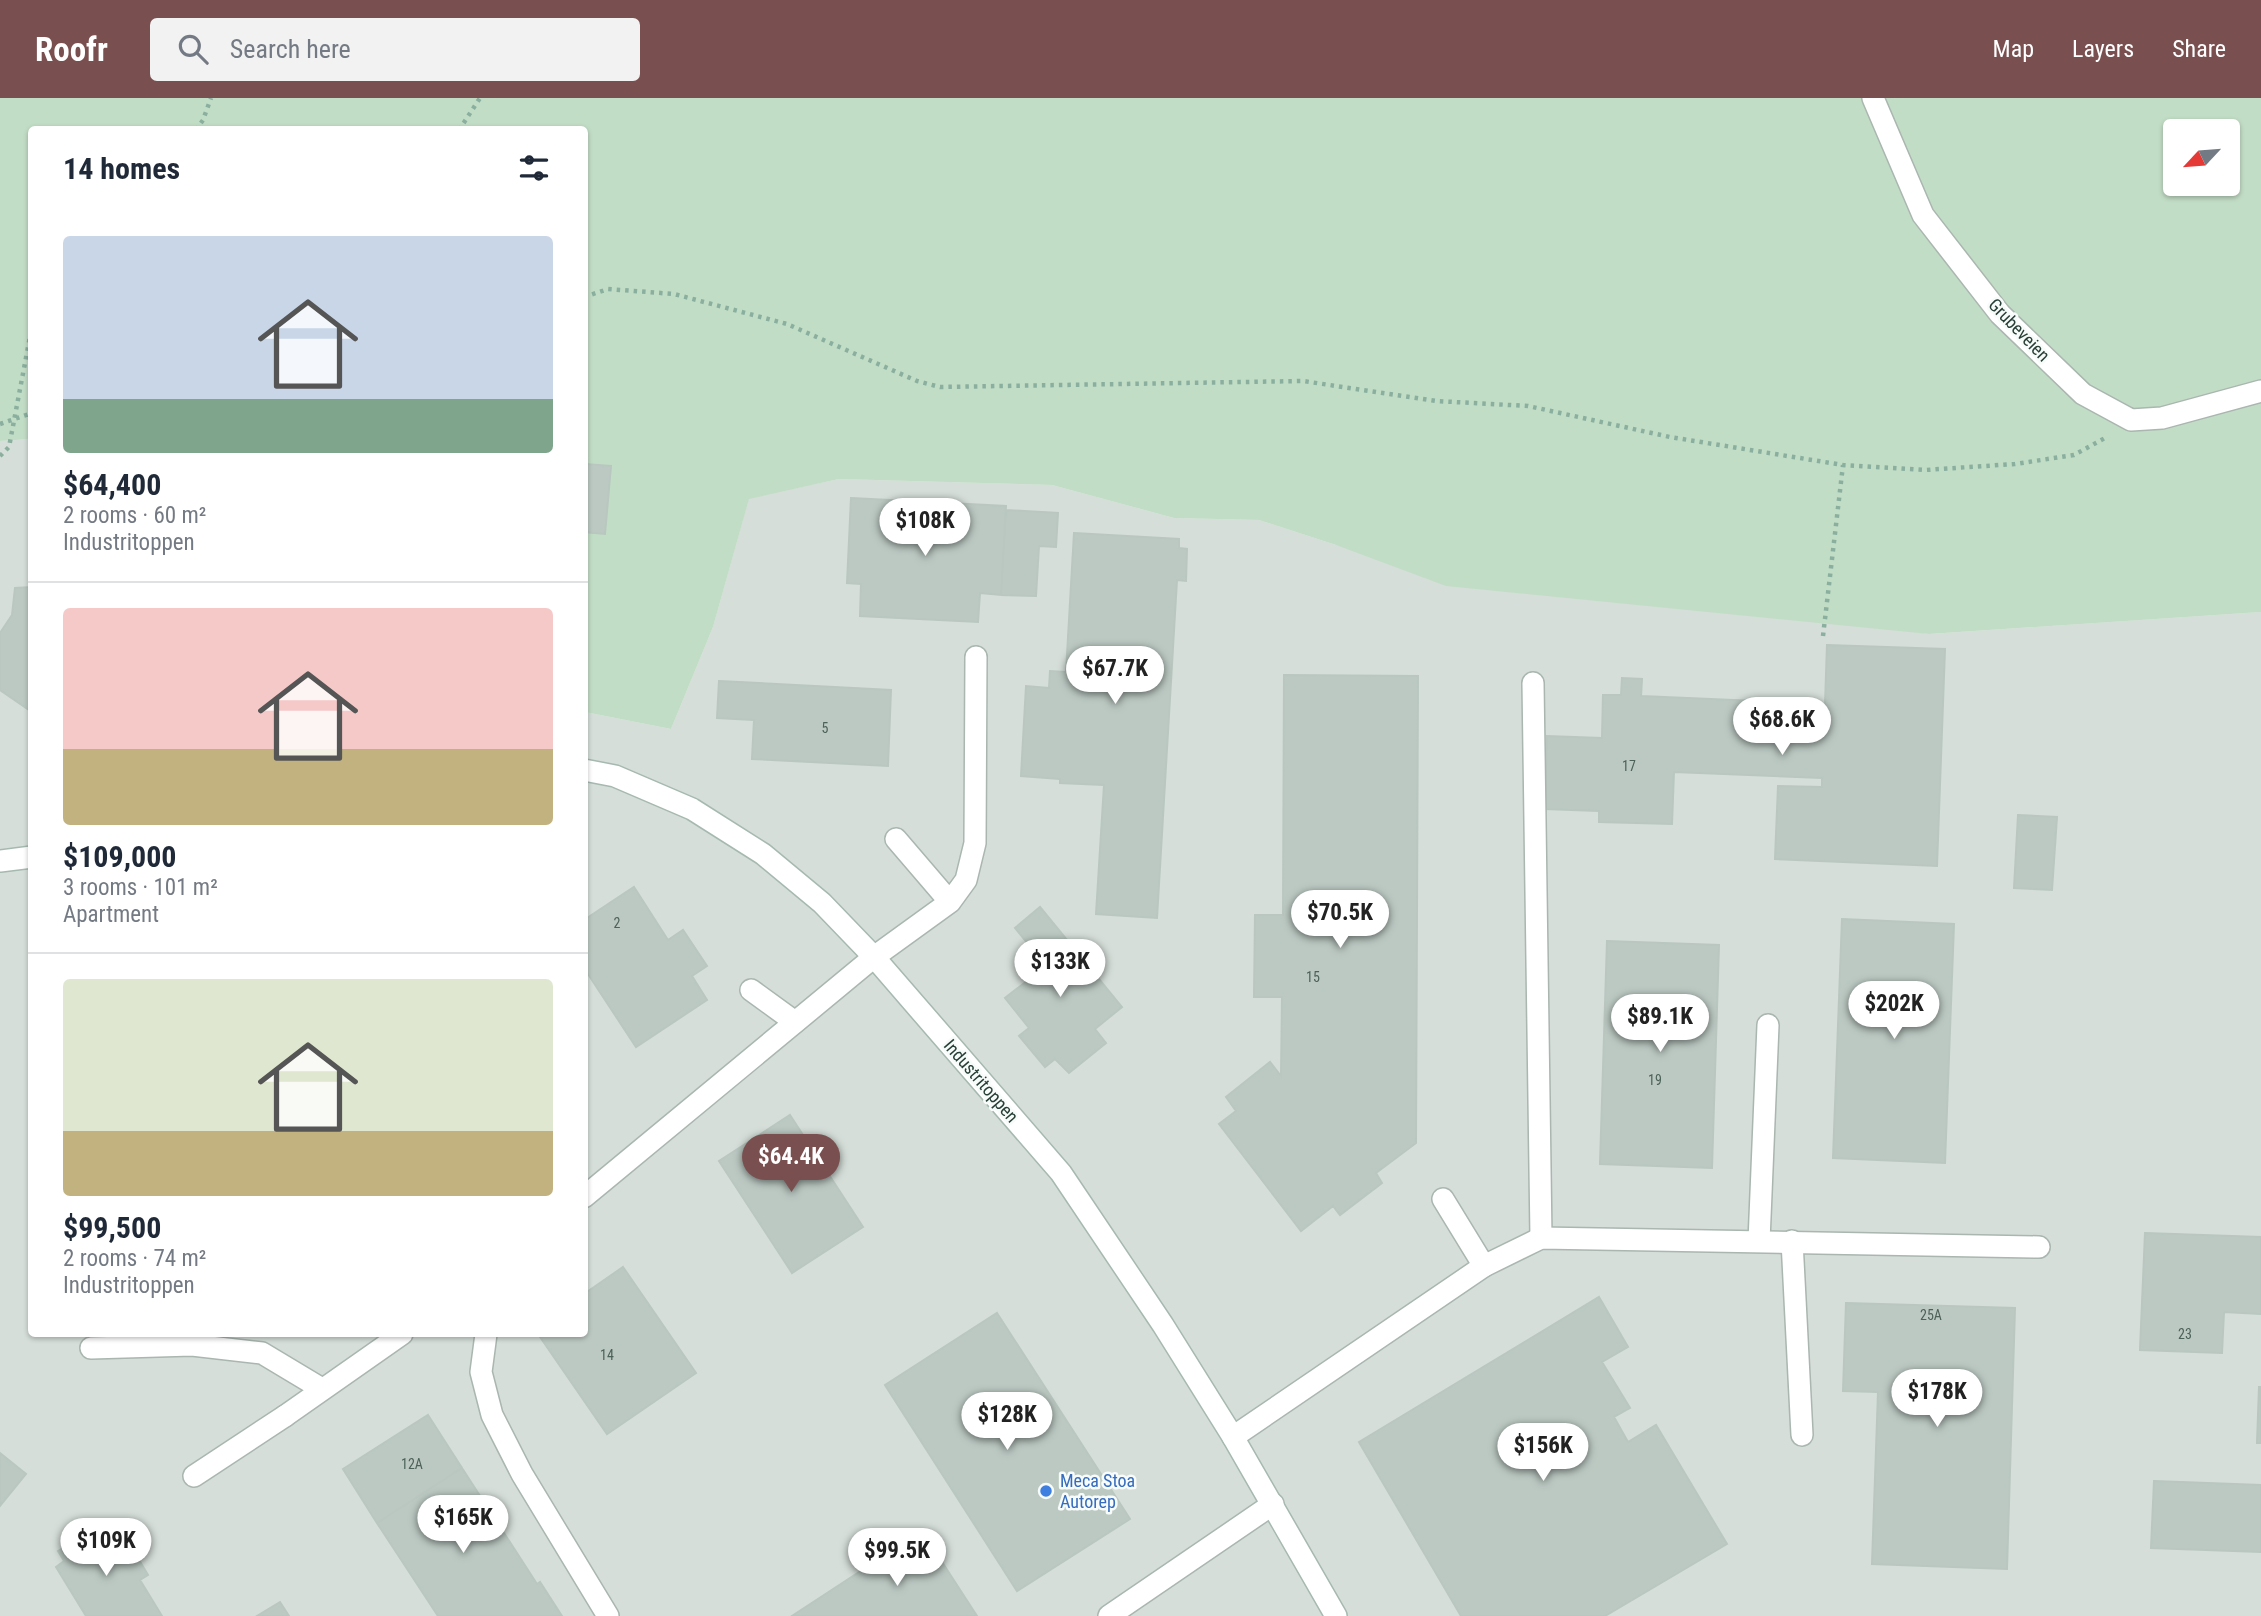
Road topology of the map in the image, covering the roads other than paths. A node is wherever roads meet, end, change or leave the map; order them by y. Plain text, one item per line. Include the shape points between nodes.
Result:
1 (1872, 98) edge
2 (2261, 391) edge
3 (975, 657) dead end
4 (1533, 683) dead end
5 (588, 771) edge
6 (896, 839) dead end
7 (28, 858) edge
8 (0, 862) edge
9 (950, 902) junction
10 (874, 957) junction
11 (751, 990) dead end
12 (795, 1022) junction
13 (1768, 1025) dead end
14 (588, 1194) edge
15 (1443, 1199) dead end
16 (1541, 1238) junction
17 (1759, 1241) junction
18 (1792, 1241) junction
19 (2039, 1247) dead end
20 (1485, 1266) junction
21 (398, 1337) edge
22 (486, 1337) edge
23 (91, 1348) dead end
24 (322, 1390) junction
25 (1802, 1435) dead end
26 (1233, 1437) junction
27 (194, 1476) dead end
28 (1273, 1504) junction
29 (608, 1616) edge
30 (1108, 1616) edge
31 (1336, 1616) edge

1 - 2 street, Grubeveien via 1923,215 2000,314 2082,394 2131,419 2162,418
3 - 9 street via 975,843 966,880
4 - 16 street
5 - 10 street, Industritoppen via 615,775 692,809 763,854 822,903
6 - 9 street
7 - 8 street
9 - 10 street
10 - 12 street
10 - 26 street, Industritoppen via 1061,1173
11 - 12 street
12 - 14 street
13 - 17 street
15 - 20 street
16 - 17 street
16 - 20 street
17 - 18 street
18 - 19 street
18 - 25 street
20 - 26 street
21 - 24 street
22 - 29 street via 481,1372 492,1415 522,1474
23 - 24 street via 192,1345 262,1353
24 - 27 street
26 - 28 street, Industritoppen
28 - 30 street
28 - 31 street, Industritoppen

